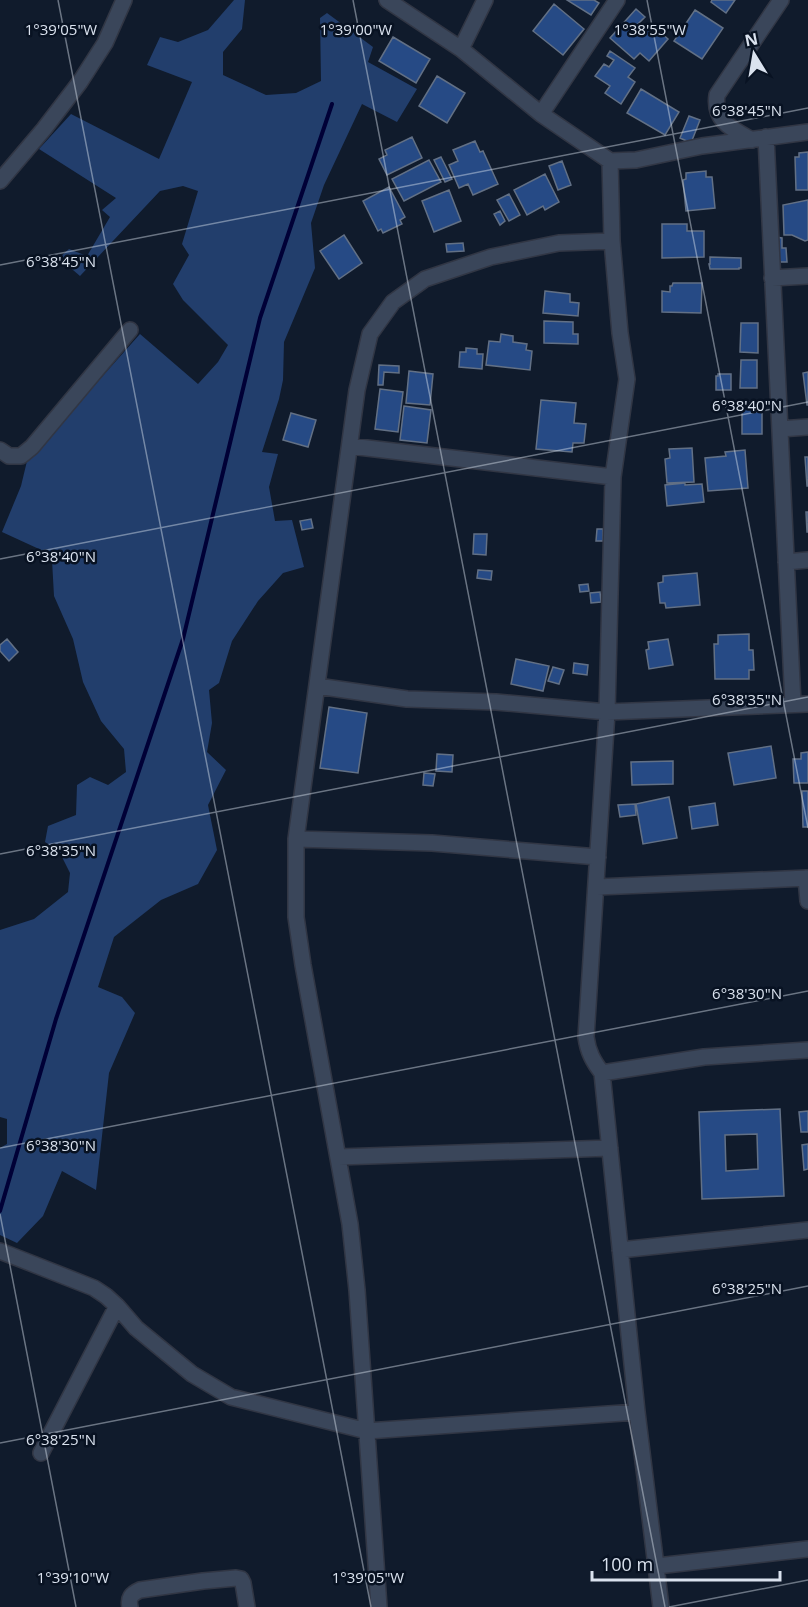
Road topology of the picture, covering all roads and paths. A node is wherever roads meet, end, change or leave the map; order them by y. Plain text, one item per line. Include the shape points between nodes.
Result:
1 (124, 0) edge
2 (387, 0) edge
3 (485, 0) edge
4 (617, 0) edge
5 (781, 0) edge
6 (461, 49) junction
7 (542, 114) junction
8 (808, 132) edge
9 (759, 139) junction
10 (610, 161) junction
11 (0, 181) edge
12 (612, 241) junction
13 (808, 276) edge
14 (772, 278) junction
15 (130, 330) dead end
16 (808, 427) edge
17 (780, 429) junction
18 (350, 446) junction
19 (0, 450) edge
20 (613, 477) junction
21 (808, 560) edge
22 (786, 562) junction
23 (317, 686) junction
24 (800, 704) edge
25 (608, 712) junction
26 (296, 839) junction
27 (598, 857) junction
28 (807, 878) edge
29 (597, 887) junction
30 (808, 901) edge
31 (808, 1050) edge
32 (602, 1073) junction
33 (610, 1148) junction
34 (339, 1156) junction
35 (808, 1230) edge
36 (620, 1250) junction
37 (0, 1251) edge
38 (117, 1306) junction
39 (637, 1412) junction
40 (367, 1431) junction
41 (41, 1453) dead end
42 (808, 1549) edge
43 (657, 1566) junction
44 (130, 1607) edge
45 (247, 1607) edge
46 (379, 1607) edge
47 (661, 1607) edge

1 - 11 street via 105,44 80,82
2 - 6 street
3 - 6 street
4 - 7 street
5 - 9 street via 717,95 715,107 733,130
6 - 7 street
7 - 10 street
8 - 9 street
9 - 10 street
9 - 14 street
10 - 12 street
12 - 18 street via 559,243 491,257 425,279 393,302 370,334
12 - 20 street via 627,379
13 - 14 street
14 - 17 street
15 - 19 street via 32,447 21,456 9,456
16 - 17 street
17 - 22 street
18 - 20 street
18 - 23 street
20 - 25 street
21 - 22 street
22 - 24 street
23 - 25 street via 407,699
23 - 26 street
24 - 25 street
25 - 27 street
26 - 27 street via 432,843
26 - 34 street via 296,917
27 - 29 street
28 - 29 street
28 - 30 street
29 - 32 street via 586,1037 591,1057
31 - 32 street via 704,1057
32 - 33 street
33 - 34 street
33 - 36 street
34 - 40 street via 350,1224
35 - 36 street
36 - 39 street
37 - 38 street via 94,1288
38 - 40 street via 136,1328 192,1374 231,1397
38 - 41 street
39 - 40 street
39 - 43 street
40 - 46 street
42 - 43 street
43 - 47 street
44 - 45 street via 132,1593 140,1590 236,1578 243,1583

